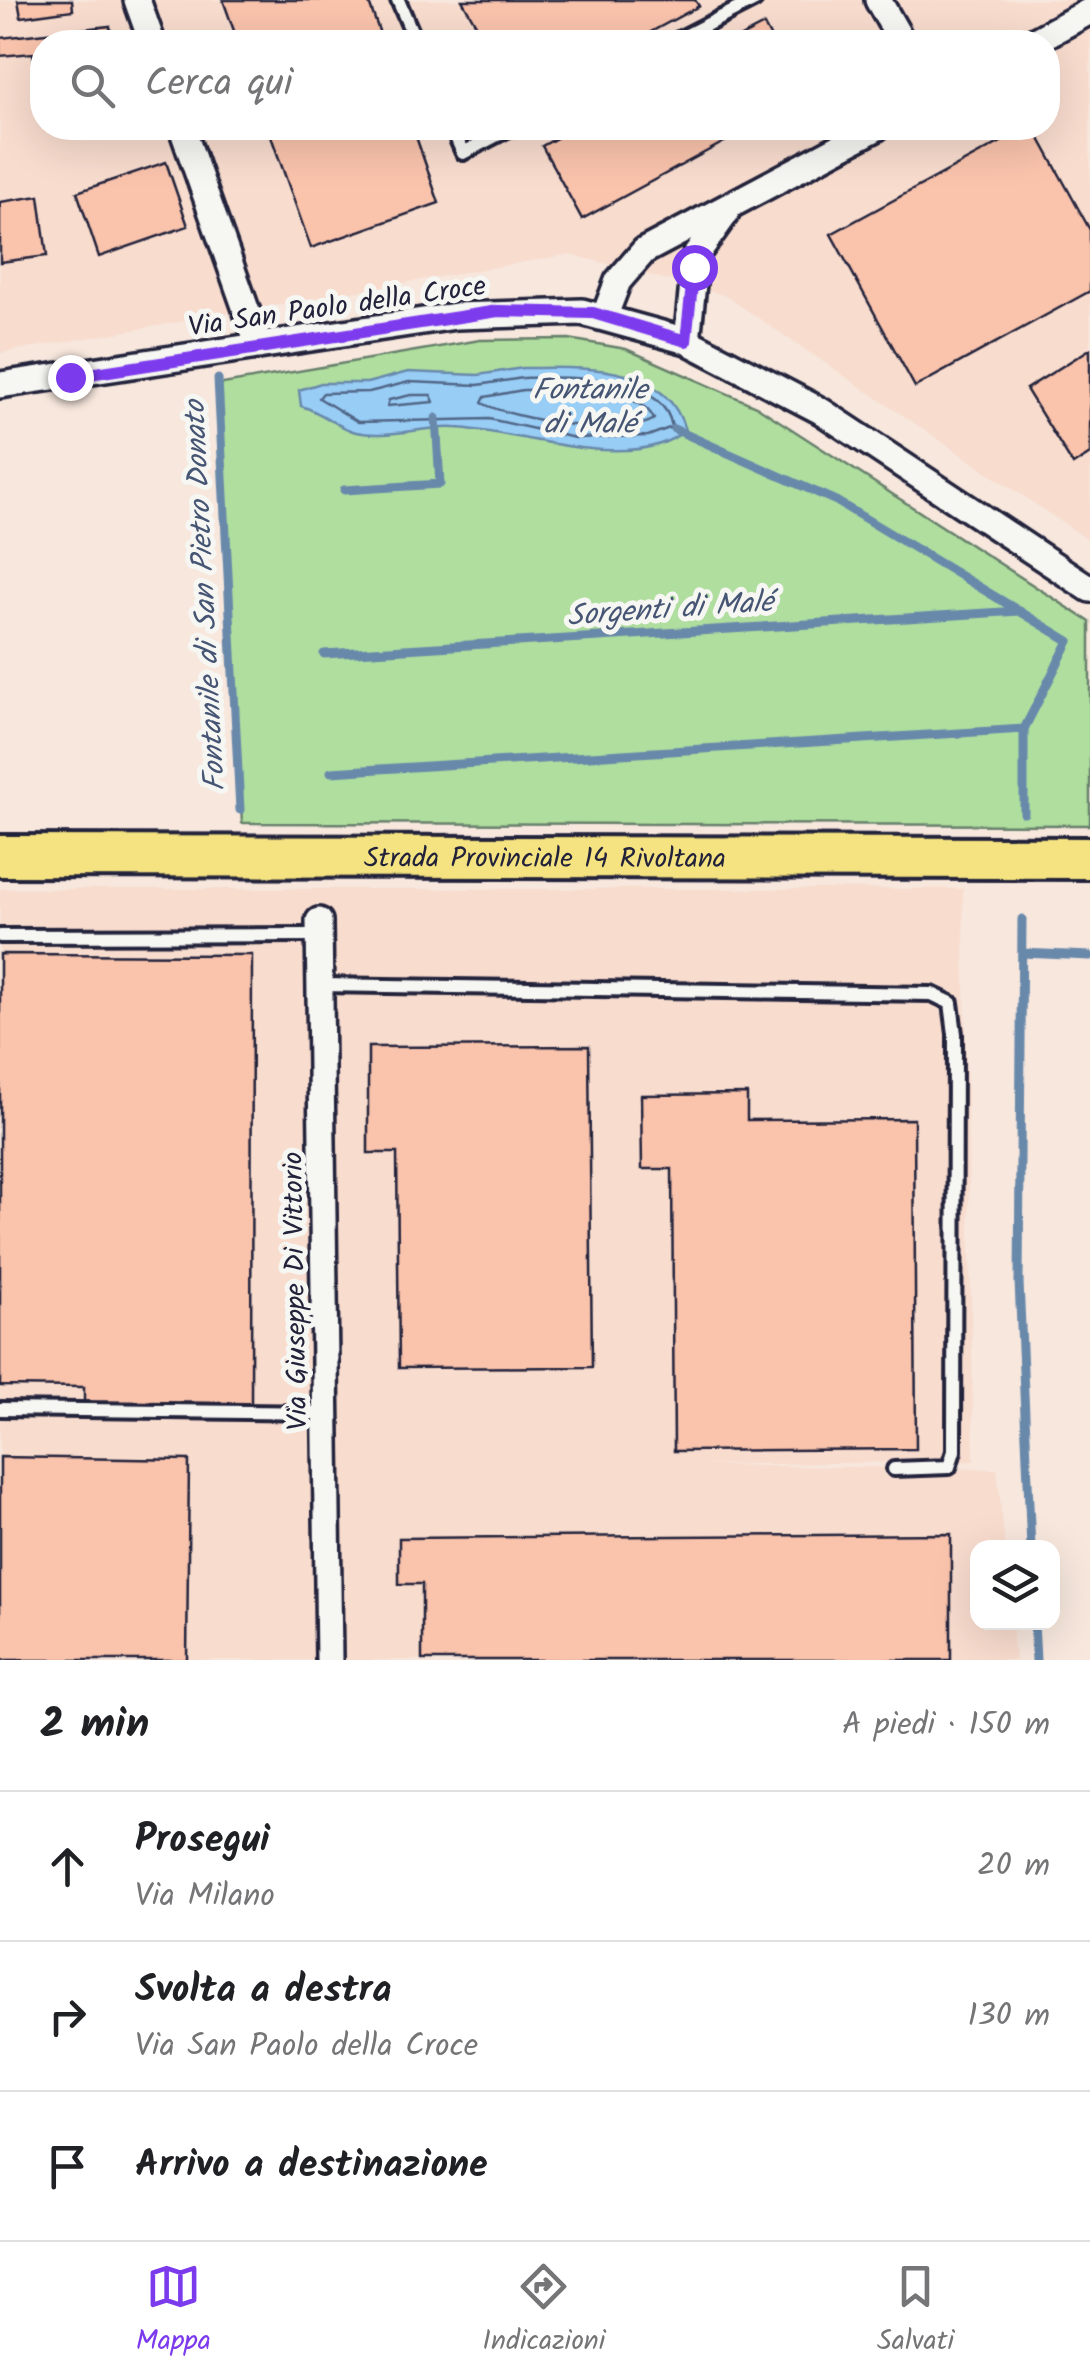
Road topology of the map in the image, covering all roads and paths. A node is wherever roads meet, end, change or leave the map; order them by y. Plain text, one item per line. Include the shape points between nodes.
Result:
1 (137, 0) edge
2 (398, 0) edge
3 (754, 0) edge
4 (878, 0) edge
5 (1090, 12) edge
6 (148, 30) edge
7 (411, 30) edge
8 (696, 30) edge
9 (895, 30) edge
10 (1055, 30) edge
11 (186, 140) edge
12 (458, 140) edge
13 (487, 140) edge
14 (854, 140) edge
15 (732, 206) junction
16 (605, 315) junction
17 (686, 341) junction
18 (260, 346) junction
19 (0, 385) edge
20 (1090, 589) edge
21 (0, 856) edge
22 (1090, 858) edge
23 (319, 928) joint
24 (0, 936) edge
25 (319, 985) junction
26 (0, 1409) edge
27 (325, 1412) junction
28 (894, 1470) dead end
29 (329, 1660) edge

1 - 6 street
2 - 7 lane
3 - 8 lane
4 - 9 street
5 - 10 street
11 - 18 street
12 - 13 lane via 463,152
14 - 15 street
15 - 16 street via 644,251 618,281
15 - 17 street via 696,256
16 - 17 street, Via San Paolo della Croce
16 - 18 street, Via San Paolo della Croce via 498,311
17 - 20 street, Via San Paolo della Croce via 821,412
18 - 19 street, Via San Paolo della Croce
21 - 22 main road, Strada Provinciale 14 Rivoltana
23 - 24 lane
23 - 25 street, Via Giuseppe Di Vittorio
25 - 27 street, Via Giuseppe Di Vittorio
25 - 28 lane via 932,994 951,1003 954,1451 949,1467
26 - 27 lane
27 - 29 street, Via Giuseppe Di Vittorio

